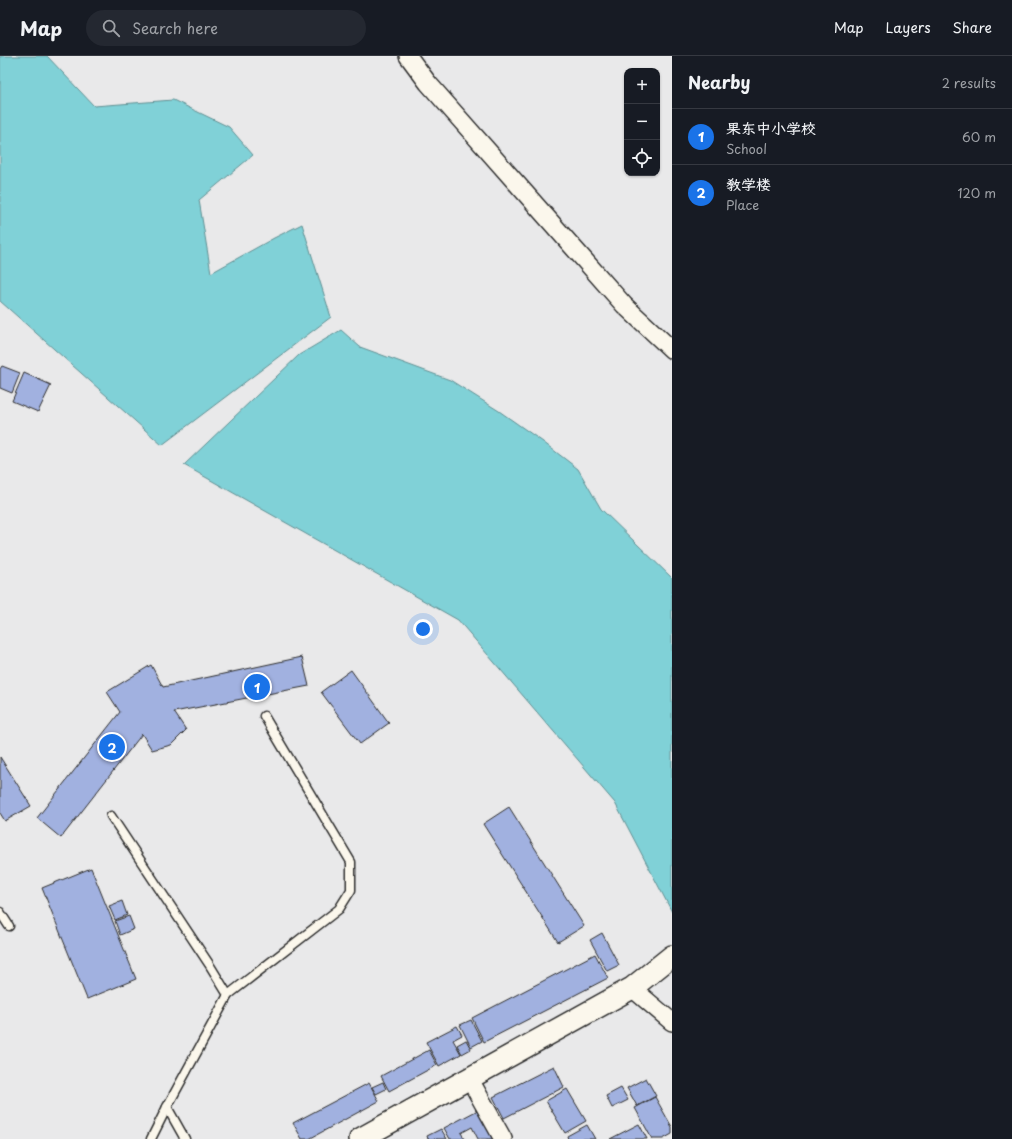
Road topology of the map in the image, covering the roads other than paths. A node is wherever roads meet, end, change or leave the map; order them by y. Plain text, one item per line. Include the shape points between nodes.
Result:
1 (408, 56) edge
2 (672, 350) edge
3 (264, 716) dead end
4 (111, 816) dead end
5 (0, 912) edge
6 (9, 926) dead end
7 (672, 956) edge
8 (632, 988) junction
9 (228, 995) junction
10 (672, 1022) edge
11 (469, 1078) junction
12 (166, 1107) junction
13 (151, 1139) edge
14 (185, 1139) edge
15 (360, 1139) edge
16 (503, 1139) edge

1 - 2 street via 428,83 624,305
3 - 9 lane via 351,862 350,890 339,909
4 - 9 lane
5 - 6 lane
7 - 8 street
8 - 10 street
8 - 11 street
9 - 12 lane
11 - 15 street
11 - 16 street
12 - 13 lane
12 - 14 lane

